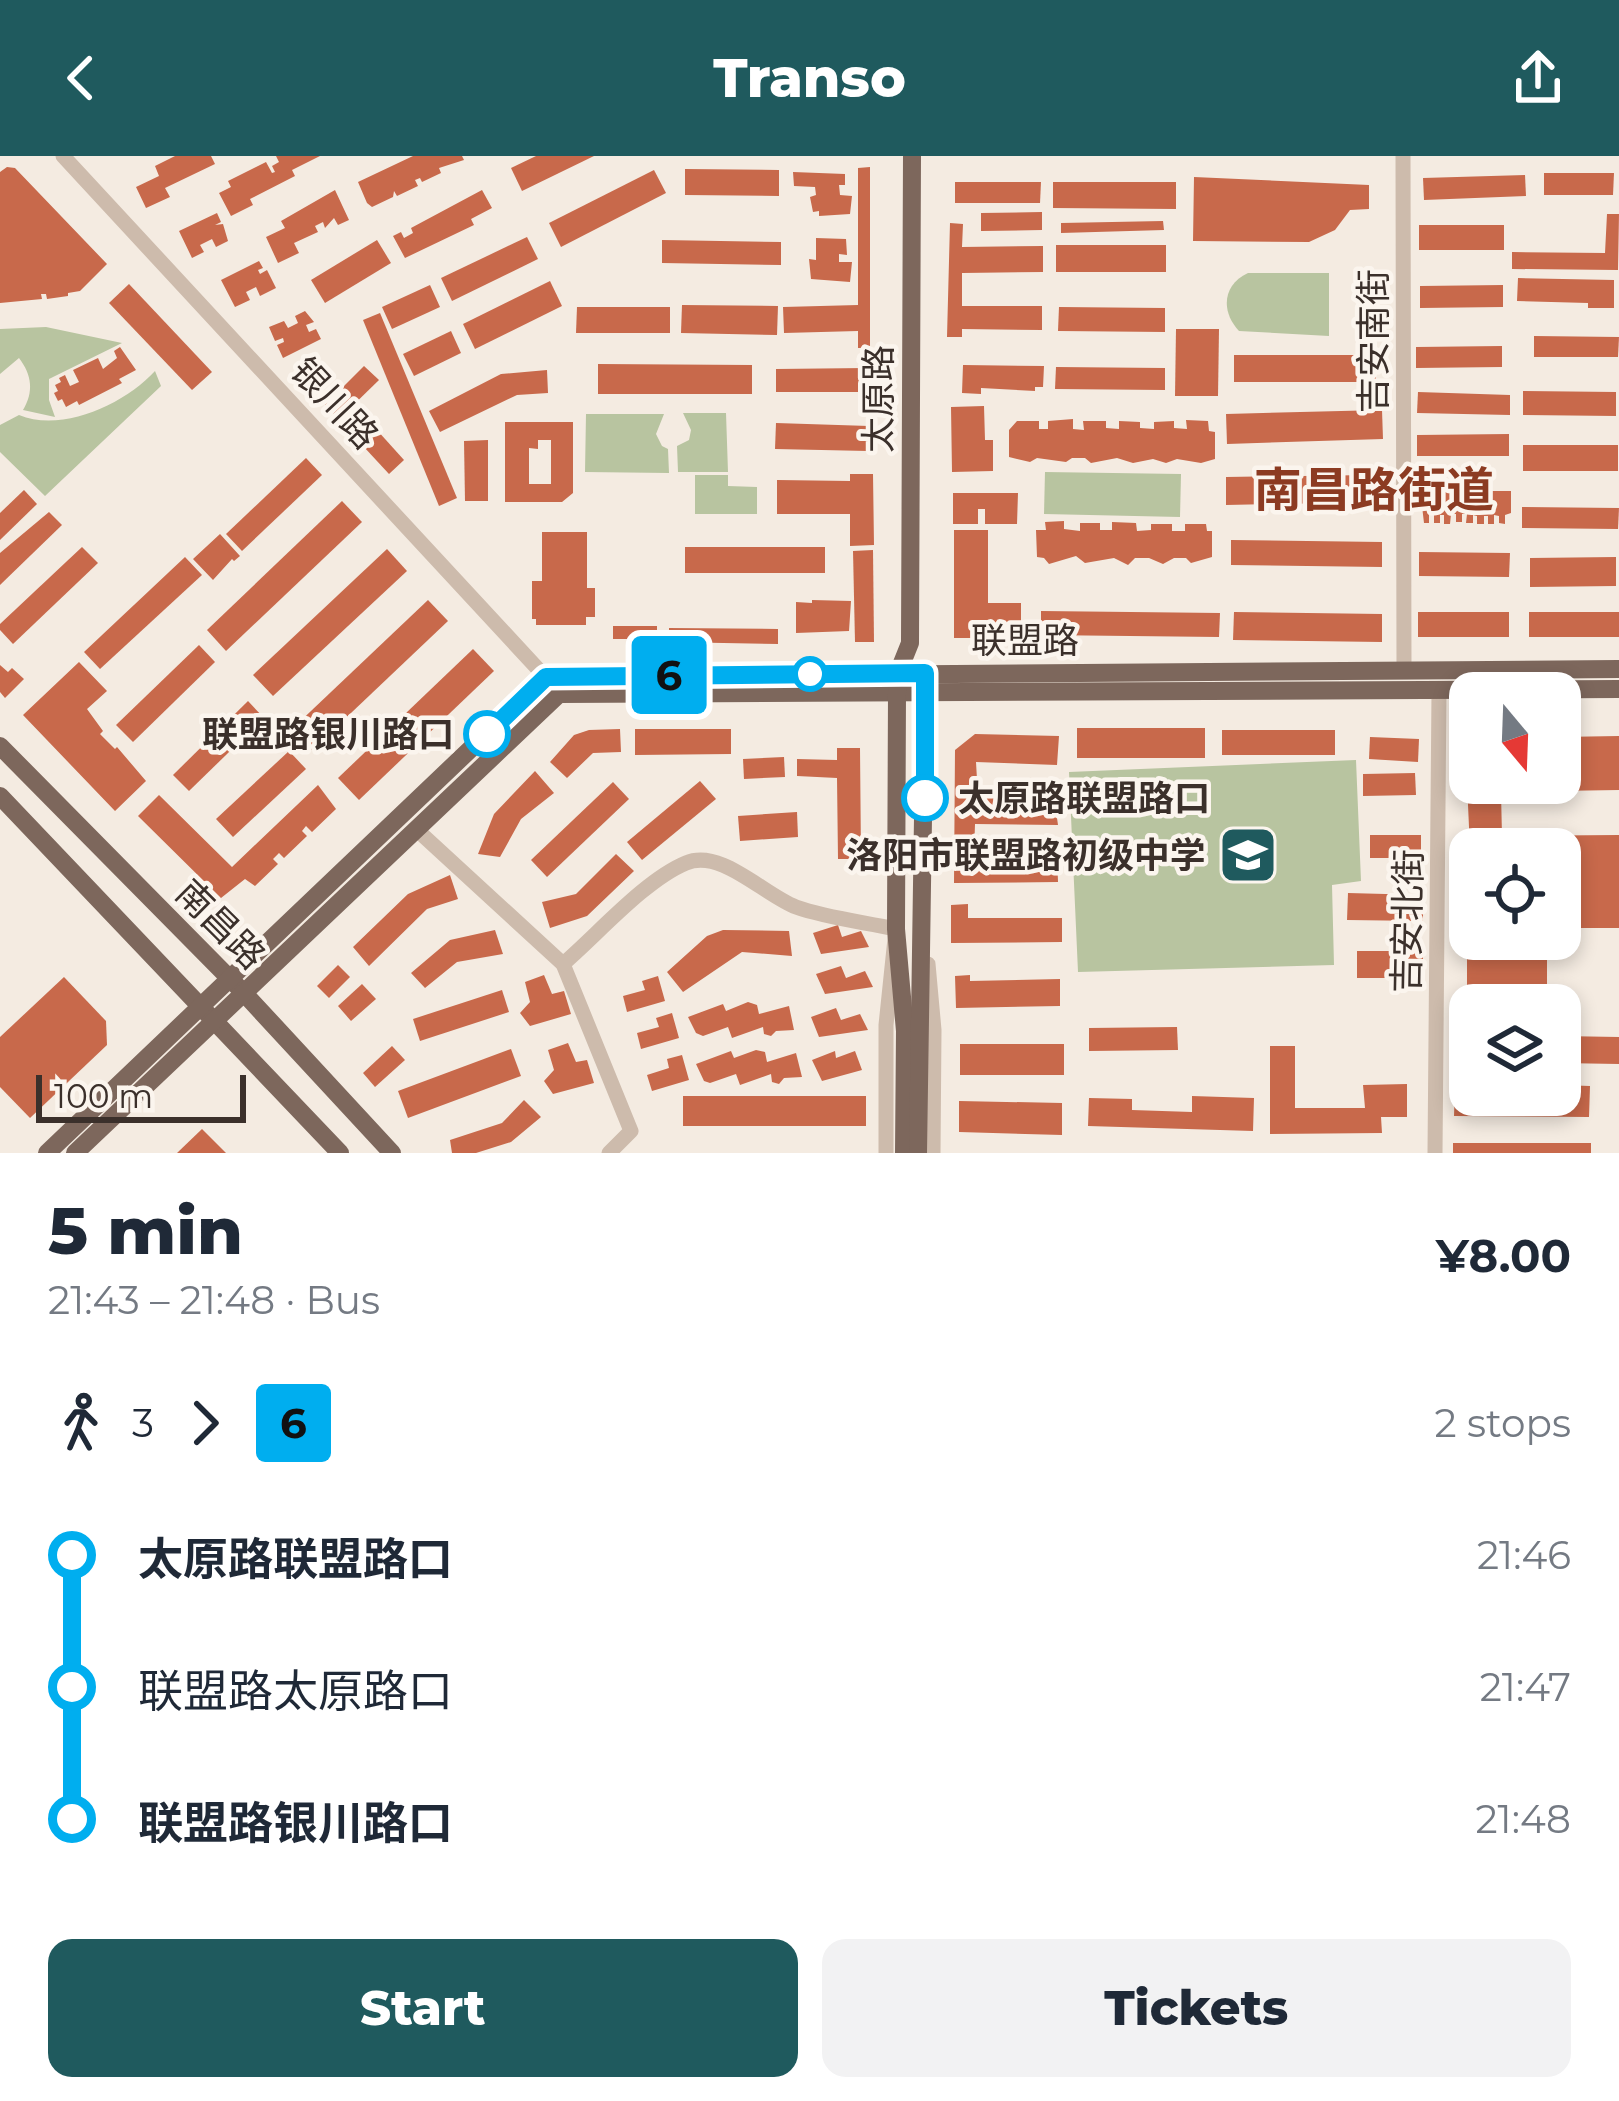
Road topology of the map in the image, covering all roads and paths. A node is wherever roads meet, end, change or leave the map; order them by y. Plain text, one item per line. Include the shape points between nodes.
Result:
1 (63, 156) edge
2 (912, 156) edge
3 (1403, 156) edge
4 (910, 643) junction
5 (1619, 669) edge
6 (1404, 670) junction
7 (546, 677) junction
8 (897, 683) junction
9 (925, 683) junction
10 (1619, 689) edge
11 (1439, 690) junction
12 (559, 694) junction
13 (0, 746) edge
14 (0, 796) edge
15 (416, 829) junction
16 (924, 926) junction
17 (896, 929) junction
18 (563, 964) junction
19 (235, 985) junction
20 (208, 1011) junction
21 (47, 1153) edge
22 (75, 1153) edge
23 (340, 1153) edge
24 (392, 1153) edge
25 (609, 1153) edge
26 (886, 1153) edge
27 (904, 1153) edge
28 (918, 1153) edge
29 (933, 1153) edge
30 (1435, 1153) edge

1 - 7 street, 银川路
2 - 4 main road, 太原路
3 - 6 street, 吉安南街
4 - 8 main road, 太原路
4 - 9 main road, 太原路
5 - 6 main road, 联盟路
6 - 9 main road, 联盟路
7 - 8 main road, 联盟路
7 - 12 street, 银川路
7 - 19 main road
8 - 9 main road, 联盟路
8 - 12 main road, 联盟路
8 - 17 main road, 太原路
9 - 11 main road, 联盟路
9 - 16 main road, 太原路
10 - 11 main road, 联盟路
11 - 30 street, 吉安北街
12 - 15 main road
13 - 19 main road, 南昌路
14 - 20 main road, 南昌路
15 - 18 street
15 - 19 main road
16 - 28 main road, 太原路
16 - 29 street, 太原路
17 - 18 street via 795,907 701,859 650,888
17 - 26 street, 太原路
17 - 27 main road, 太原路
18 - 25 street via 631,1131
19 - 20 main road
19 - 24 main road, 南昌路
20 - 21 main road
20 - 22 main road
20 - 23 main road, 南昌路

